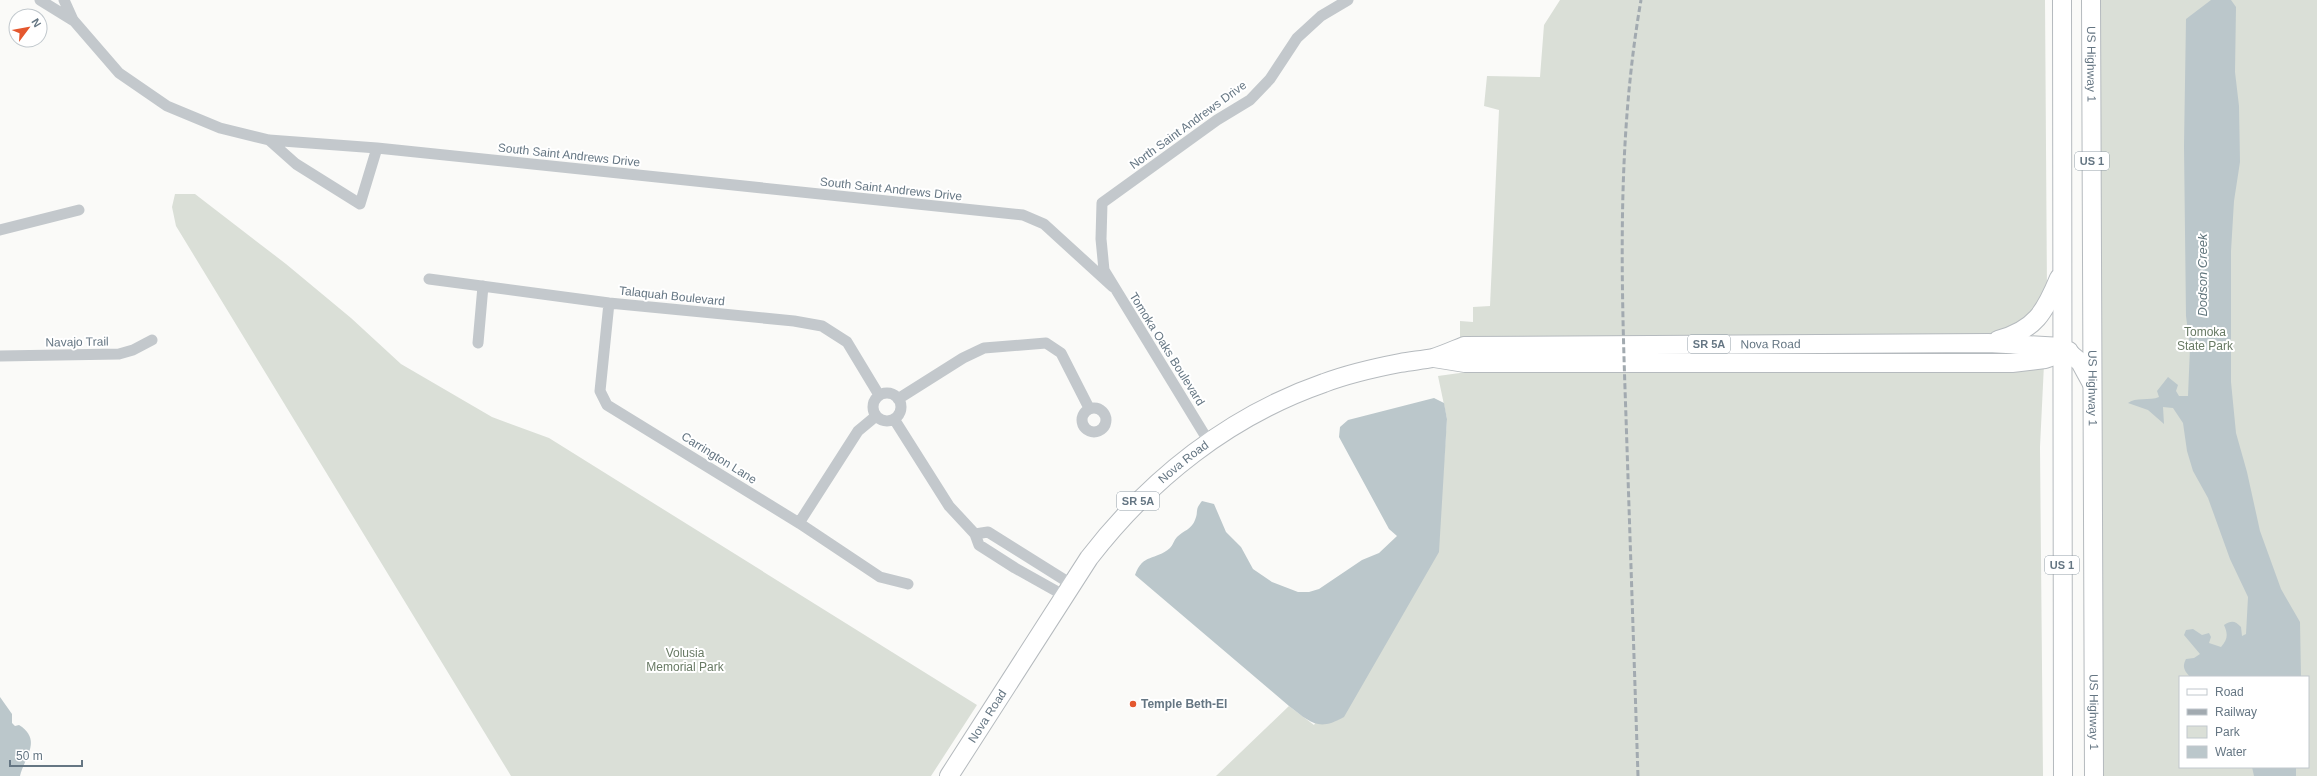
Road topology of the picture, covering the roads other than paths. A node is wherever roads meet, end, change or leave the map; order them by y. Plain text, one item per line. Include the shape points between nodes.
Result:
1 (40, 0) edge
2 (64, 0) edge
3 (1348, 0) edge
4 (2062, 0) edge
5 (2091, 0) edge
6 (74, 21) junction
7 (269, 140) junction
8 (377, 148) junction
9 (79, 210) dead end
10 (0, 230) edge
11 (1104, 270) joint
12 (2062, 270) junction
13 (429, 279) dead end
14 (483, 286) junction
15 (1114, 287) junction
16 (609, 303) junction
17 (2092, 321) junction
18 (152, 340) dead end
19 (478, 343) dead end
20 (1988, 343) junction
21 (2064, 351) junction
22 (0, 356) edge
23 (1434, 358) junction
24 (2092, 384) junction
25 (879, 395) junction
26 (898, 399) junction
27 (1089, 408) dead end
28 (876, 416) junction
29 (894, 419) junction
30 (1209, 442) junction
31 (799, 523) junction
32 (975, 534) junction
33 (1024, 554) junction
34 (1015, 568) junction
35 (908, 584) dead end
36 (1068, 590) junction
37 (949, 776) edge
38 (2063, 776) edge
39 (2094, 776) edge

1 - 6 street, South Saint Andrews Drive
2 - 6 street
3 - 11 street, North Saint Andrews Drive via 1321,16 1297,38 1270,79 1250,100 1216,120 1102,203 1101,239
4 - 12 main road, US 1
5 - 17 main road, US Highway 1 / US 1
6 - 7 street, South Saint Andrews Drive via 118,73 167,106 220,128
7 - 8 street, South Saint Andrews Drive
7 - 8 street via 296,164 360,204
8 - 15 street, South Saint Andrews Drive via 1023,215 1044,224
9 - 10 street
11 - 15 street, Tomoka Oaks Boulevard
12 - 20 main road via 2048,305 2036,321 2024,330
12 - 21 main road, US 1
13 - 14 street, Talaquah Boulevard
14 - 16 street, Talaquah Boulevard
14 - 19 street
15 - 30 street, Tomoka Oaks Boulevard
16 - 25 street, Talaquah Boulevard via 822,326 847,342
16 - 31 street, Carrington Lane via 600,391 607,405
17 - 21 main road via 2088,331
17 - 24 main road, US Highway 1 / US 1
18 - 22 street, Navajo Trail via 119,354
20 - 21 main road, Nova Road / SR 5A
20 - 23 main road, Nova Road / SR 5A via 1503,344 1464,346
21 - 23 main road, Nova Road / SR 5A via 2012,363 1465,363
21 - 24 main road via 2080,362
21 - 38 main road, US 1
23 - 30 main road, Nova Road / SR 5A via 1362,371 1324,383 1259,412
24 - 39 main road, US Highway 1 / US 1
25 - 26 street via 892,394
25 - 28 street via 874,402
26 - 27 street via 963,358 984,348 1046,343 1061,354
26 - 29 street via 901,410
28 - 29 street via 887,421
28 - 31 street via 858,431
29 - 32 street via 949,506
30 - 36 main road, Nova Road / SR 5A via 1165,476 1110,530
31 - 35 street, Carrington Lane via 880,577
32 - 33 street via 988,532
32 - 34 street via 979,545
33 - 34 street
33 - 36 street
34 - 36 street
36 - 37 main road, Nova Road / SR 5A

